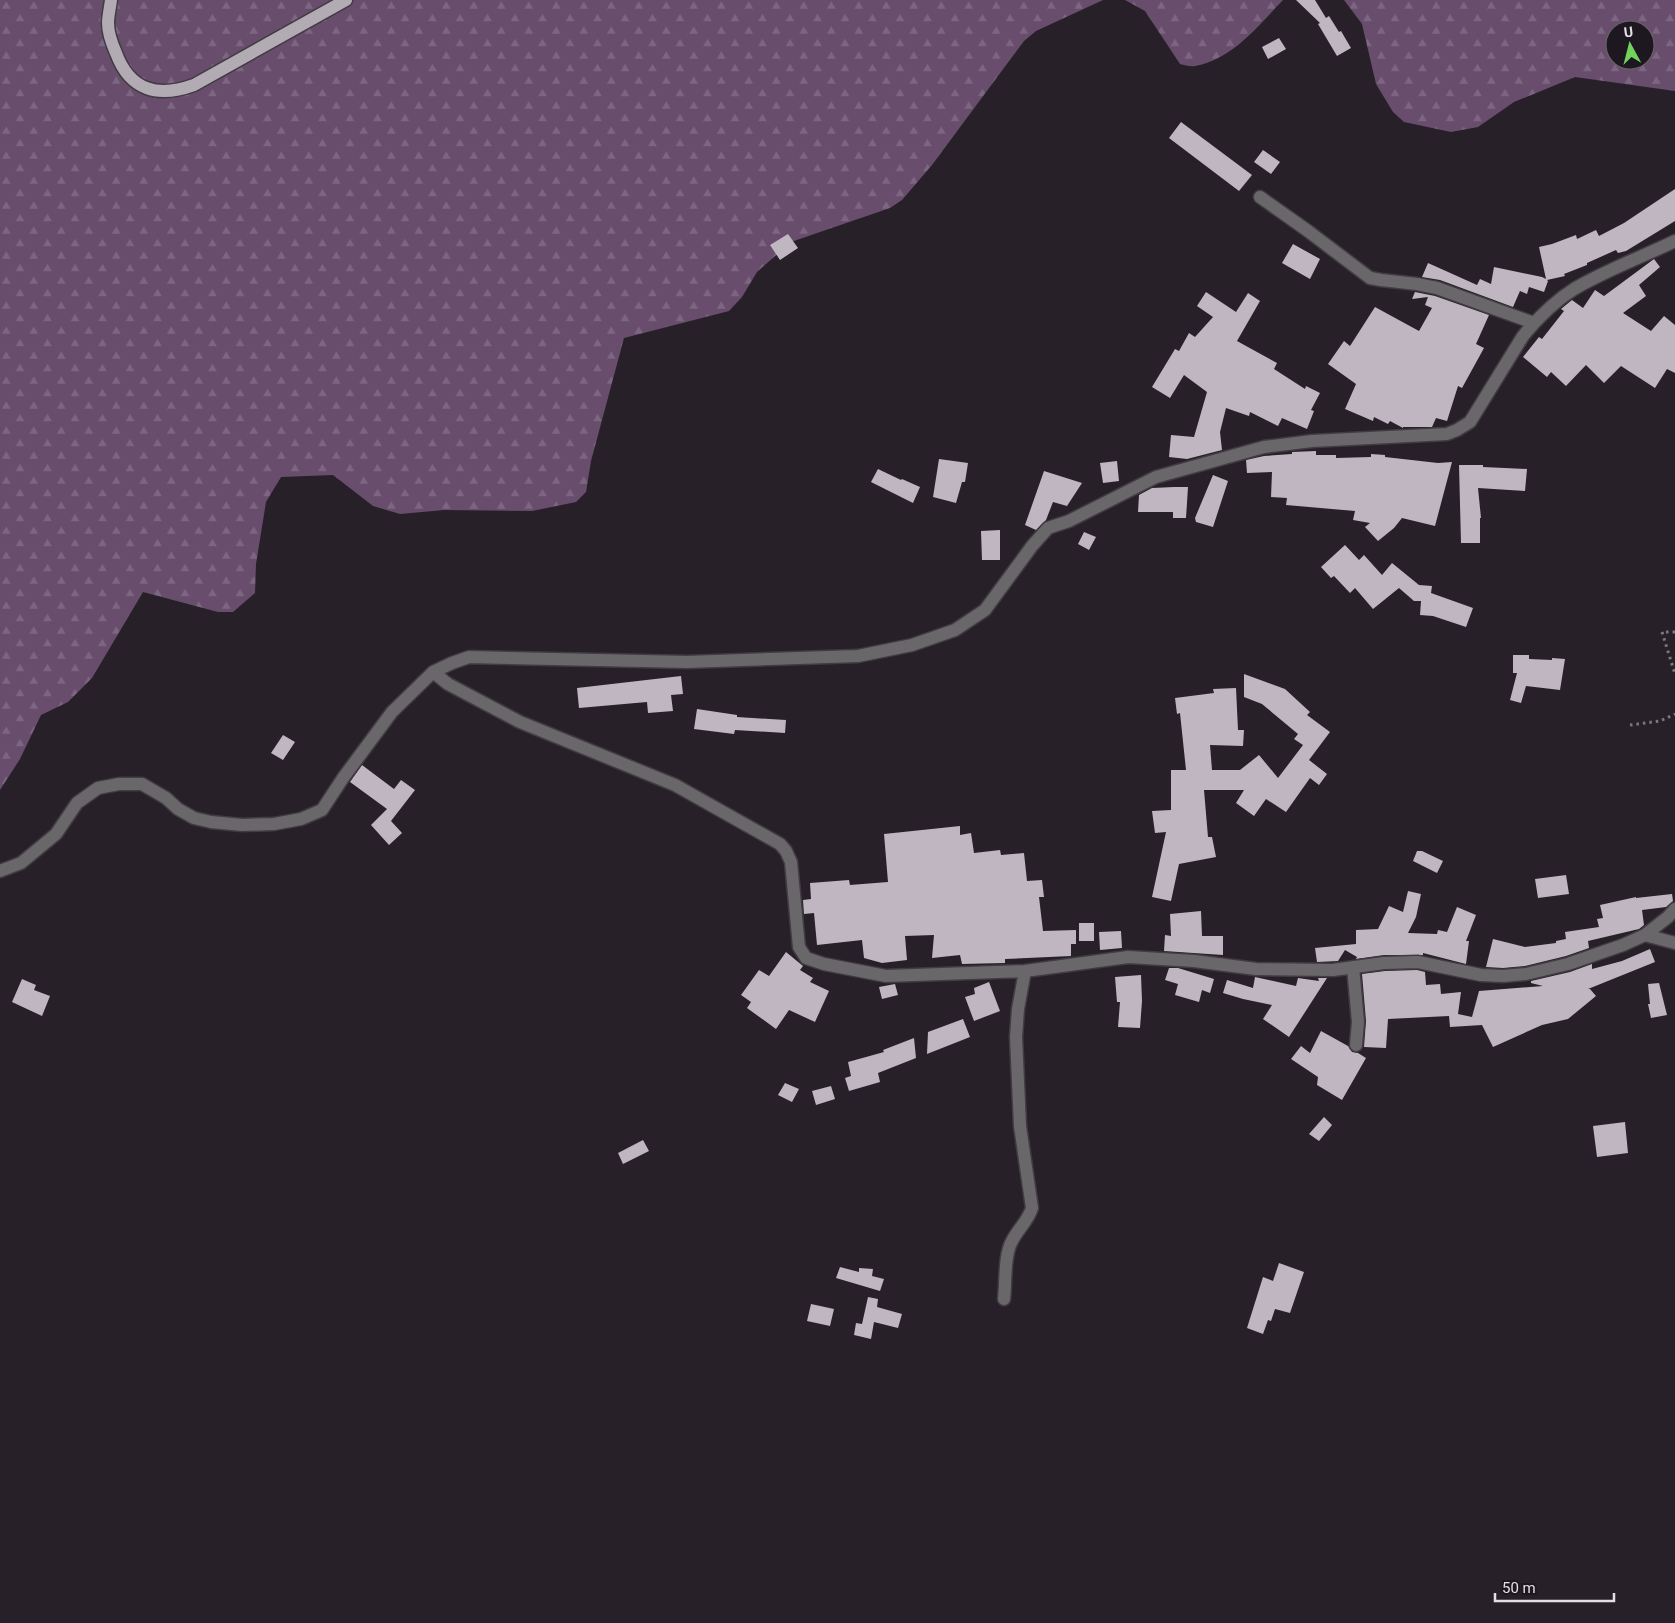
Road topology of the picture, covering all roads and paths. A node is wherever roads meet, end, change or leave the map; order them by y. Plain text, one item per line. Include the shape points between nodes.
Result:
1 (111, 0) edge
2 (346, 0) edge
3 (1260, 197) dead end
4 (1675, 241) edge
5 (1534, 324) junction
6 (1675, 632) edge
7 (433, 672) junction
8 (1675, 674) edge
9 (1675, 714) edge
10 (1630, 725) dead end
11 (0, 871) edge
12 (1675, 909) edge
13 (1645, 934) junction
14 (1675, 943) edge
15 (1353, 967) junction
16 (1025, 971) junction
17 (1356, 1045) dead end
18 (1004, 1298) dead end

1 - 2 main road via 108,24 121,66 140,86 160,92 194,86
3 - 5 street via 1370,278 1438,288
4 - 5 street via 1574,289
5 - 7 street via 1470,422 1457,430 1426,436 1312,441 1264,447 1156,477 1048,528 985,610 955,630 912,645 858,656 687,662 469,656
6 - 8 path via 1662,632
7 - 11 street via 392,712 322,810 301,819 274,824 211,822 194,818 142,784 119,784 98,788 76,803 56,834 21,863
7 - 16 street via 448,684 520,722 675,785 780,844 791,862 799,947 806,958 886,976
9 - 10 path via 1660,721
12 - 13 street
13 - 14 street
13 - 15 street via 1568,964 1526,974 1481,975 1418,962
15 - 16 street via 1333,970 1256,968 1128,958
15 - 17 street via 1358,1022
16 - 18 street via 1016,1037 1020,1126 1032,1208 1008,1250

